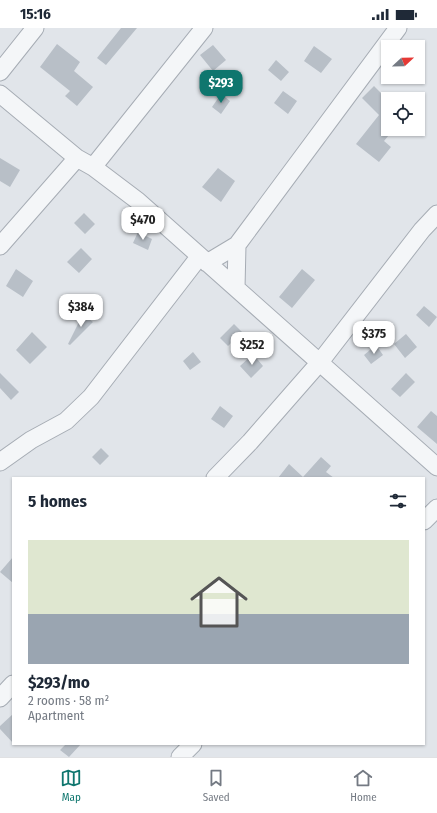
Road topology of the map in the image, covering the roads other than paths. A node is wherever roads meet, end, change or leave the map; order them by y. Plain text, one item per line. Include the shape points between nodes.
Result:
1 (35, 28) edge
2 (204, 28) edge
3 (398, 28) edge
4 (0, 72) edge
5 (0, 94) edge
6 (77, 158) junction
7 (93, 167) junction
8 (437, 214) edge
9 (237, 245) junction
10 (0, 246) edge
11 (203, 260) junction
12 (236, 288) junction
13 (320, 362) junction
14 (0, 462) edge
15 (437, 467) edge
16 (216, 477) edge
17 (437, 508) edge
18 (425, 520) edge
19 (12, 685) edge
20 (0, 698) edge
21 (192, 745) edge
22 (180, 757) edge

1 - 4 street
2 - 7 street
3 - 9 street
5 - 6 street
6 - 7 street
6 - 10 street
7 - 11 street via 138,201
8 - 13 street
9 - 11 street
9 - 12 street
11 - 12 street
11 - 14 street via 91,396 66,421 31,440
12 - 13 street
13 - 15 street
13 - 16 street
17 - 18 street
19 - 20 street
21 - 22 street

